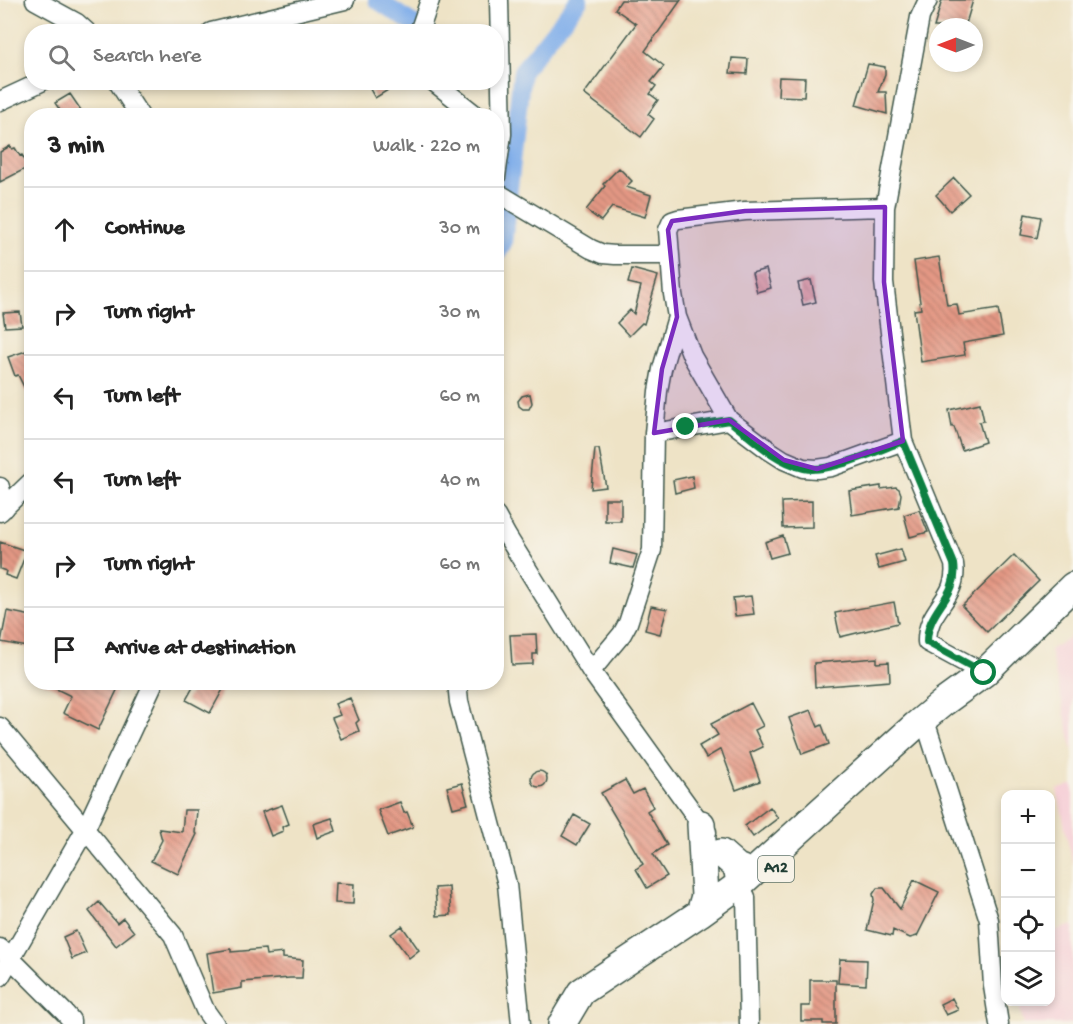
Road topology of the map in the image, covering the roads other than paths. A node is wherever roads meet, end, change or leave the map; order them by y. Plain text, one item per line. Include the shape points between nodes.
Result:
1 (35, 0) edge
2 (345, 0) edge
3 (430, 0) edge
4 (499, 0) edge
5 (928, 0) edge
6 (288, 7) edge
7 (920, 8) edge
8 (79, 24) edge
9 (236, 24) edge
10 (422, 24) edge
11 (499, 24) edge
12 (24, 90) edge
13 (123, 90) edge
14 (445, 90) edge
15 (499, 90) edge
16 (0, 101) edge
17 (135, 108) edge
18 (467, 108) edge
19 (499, 108) edge
20 (504, 197) edge
21 (885, 207) junction
22 (669, 255) junction
23 (677, 317) junction
24 (729, 420) junction
25 (654, 433) junction
26 (903, 441) junction
27 (0, 487) edge
28 (24, 489) edge
29 (2, 510) edge
30 (504, 531) edge
31 (1073, 586) edge
32 (591, 671) junction
33 (975, 680) junction
34 (150, 690) edge
35 (458, 690) edge
36 (0, 727) edge
37 (927, 730) junction
38 (701, 824) junction
39 (85, 830) junction
40 (720, 853) joint
41 (746, 885) junction
42 (700, 913) junction
43 (5, 953) edge
44 (0, 977) edge
45 (71, 1024) edge
46 (215, 1024) edge
47 (521, 1024) edge
48 (563, 1024) edge
49 (749, 1024) edge
50 (999, 1024) edge

1 - 8 street
2 - 6 street
3 - 10 street
4 - 11 street
5 - 7 street
6 - 9 street
7 - 21 street
12 - 16 street
13 - 17 street
14 - 18 street
15 - 19 street
20 - 22 street via 603,254
21 - 22 street via 746,211 678,219 672,221 668,230
21 - 26 street via 884,282
22 - 23 street
23 - 24 street via 692,356
23 - 25 street via 662,369
24 - 25 street
24 - 26 street via 770,452 803,468 831,466
25 - 32 street via 652,550 628,623
26 - 33 street via 956,576 927,631 927,642
27 - 29 street
28 - 29 street
30 - 32 street
31 - 33 main road, A12
32 - 38 street
33 - 37 main road, A12
33 - 41 main road, A12 via 916,725
34 - 39 street
35 - 47 street via 507,884
36 - 39 street
37 - 41 main road, A12
37 - 50 street via 989,920
38 - 40 street
38 - 42 main road via 705,896
39 - 43 street
39 - 46 street via 173,936
40 - 41 main road via 737,867
41 - 42 main road, A12
41 - 48 main road, A12 via 684,942 586,1003
41 - 49 street
42 - 48 main road, A12 via 581,992
43 - 44 street
43 - 45 street via 65,1013

